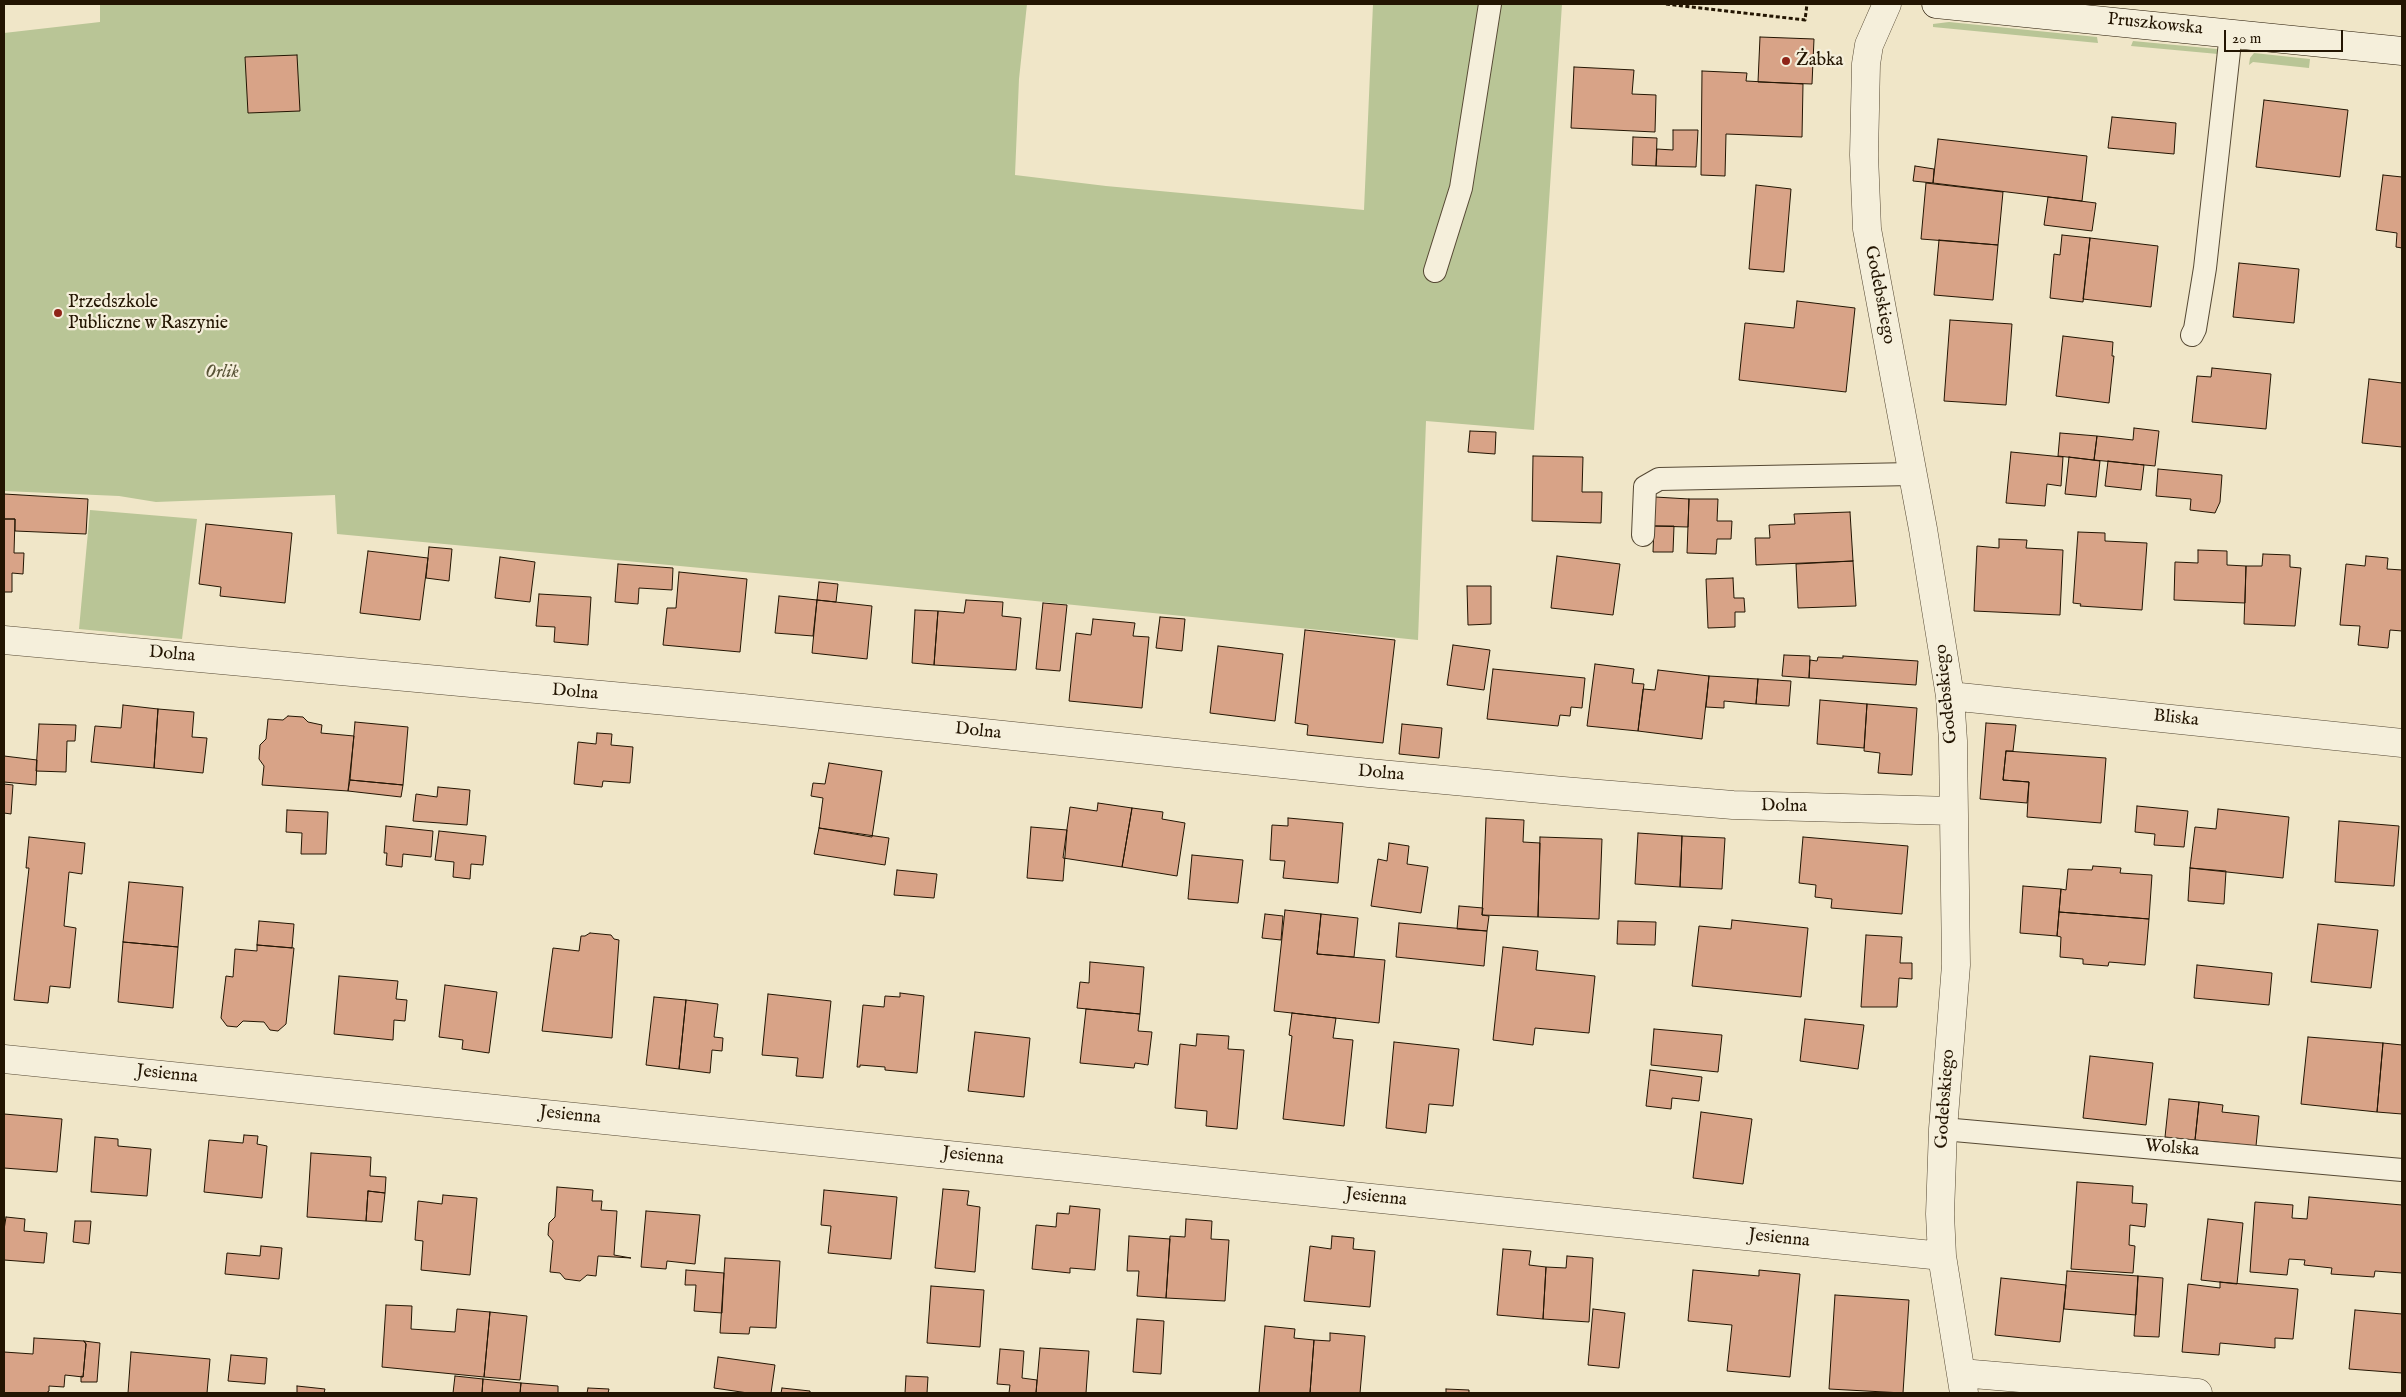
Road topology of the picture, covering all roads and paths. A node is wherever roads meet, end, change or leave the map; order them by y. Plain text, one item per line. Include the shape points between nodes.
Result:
1 (1490, 4) edge
2 (1666, 4) edge
3 (1807, 4) edge
4 (1887, 4) edge
5 (1936, 4) edge
6 (2231, 33) junction
7 (2402, 51) edge
8 (1435, 271) dead end
9 (2192, 335) dead end
10 (1912, 474) junction
11 (1643, 535) dead end
12 (4, 640) edge
13 (1950, 696) junction
14 (2402, 743) edge
15 (1953, 811) junction
16 (4, 1059) edge
17 (1943, 1129) junction
18 (2402, 1170) edge
19 (1942, 1256) junction
20 (1963, 1383) edge
21 (2198, 1393) edge

1 - 8 lane via 1461,188
2 - 3 path via 1805,20
4 - 10 street, Godebskiego via 1869,45 1866,64 1864,155 1867,229
5 - 6 street, Pruszkowska
6 - 7 street, Pruszkowska
6 - 9 lane via 2205,268
10 - 11 lane via 1659,479 1645,487
10 - 13 street, Godebskiego
12 - 15 street, Dolna via 743,708 1563,791 1733,805
13 - 14 street, Bliska
13 - 15 street, Godebskiego
15 - 17 street, Godebskiego via 1956,965
16 - 19 street, Jesienna
17 - 18 lane, Wolska
17 - 19 street, Godebskiego
19 - 20 street, Godebskiego
20 - 21 street

